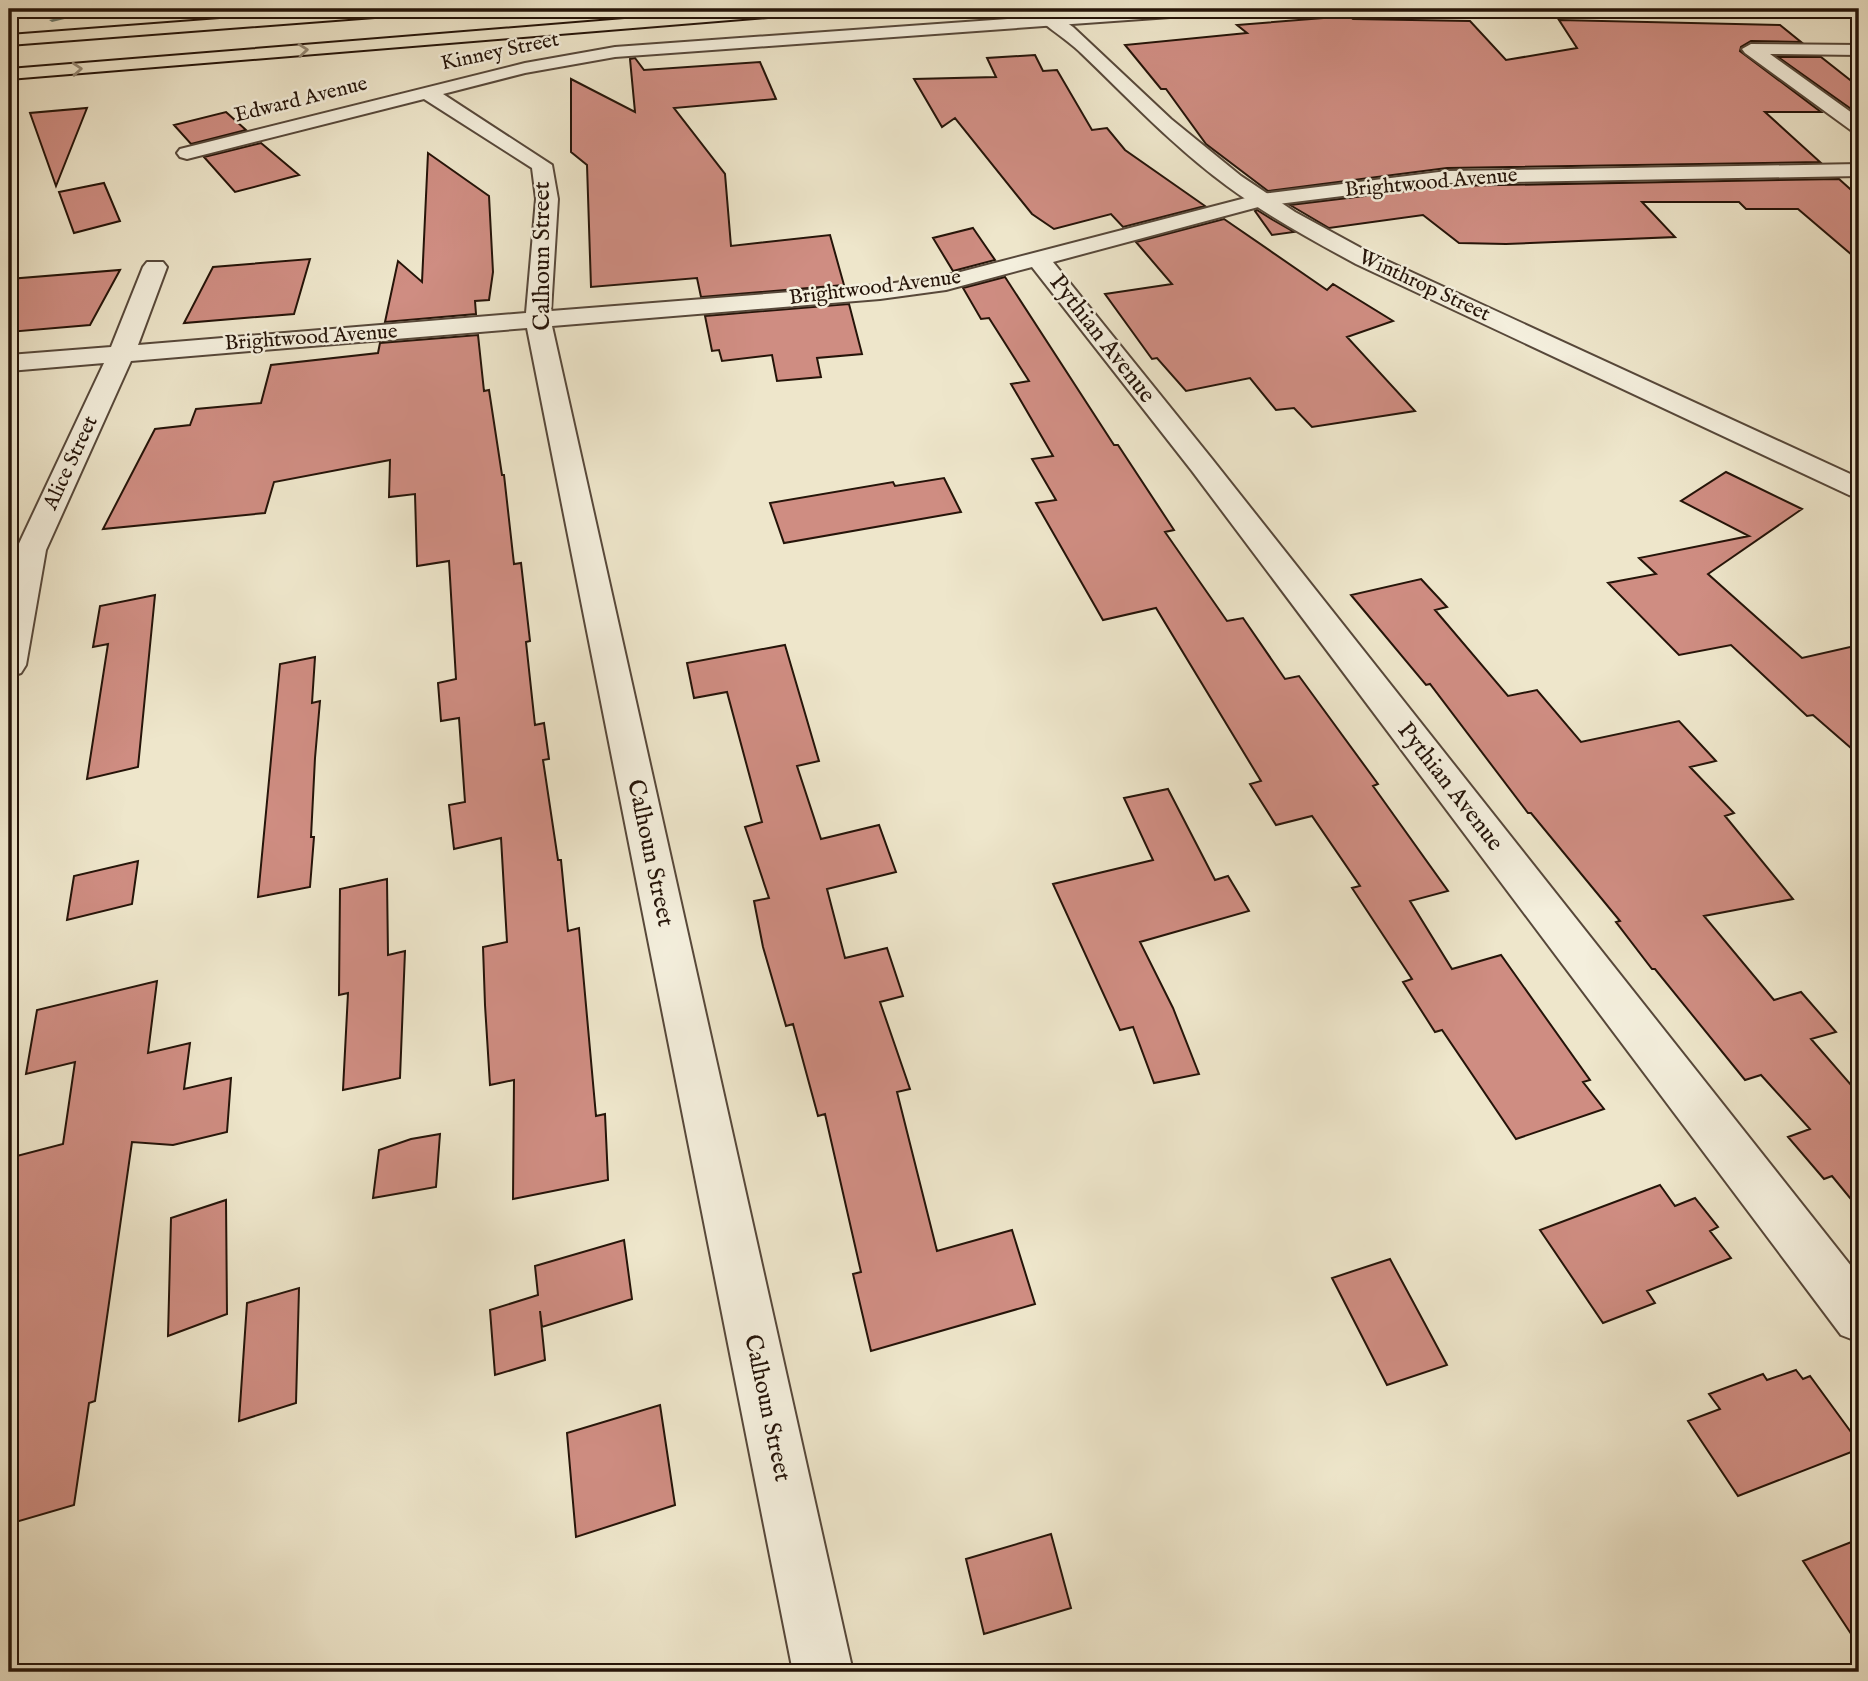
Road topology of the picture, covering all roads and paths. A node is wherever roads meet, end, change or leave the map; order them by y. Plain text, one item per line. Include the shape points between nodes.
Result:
1 (414, 9) edge
2 (806, 9) edge
3 (1036, 9) edge
4 (1212, 9) edge
5 (1055, 20) junction
6 (9, 40) edge
7 (1859, 50) edge
8 (9, 74) edge
9 (426, 92) junction
10 (1859, 127) edge
11 (187, 153) dead end
12 (1859, 170) edge
13 (1261, 200) junction
14 (1038, 259) junction
15 (155, 267) dead end
16 (538, 320) junction
17 (122, 352) junction
18 (9, 363) edge
19 (1859, 489) edge
20 (9, 665) edge
21 (1859, 1317) edge
22 (823, 1672) edge

1 - 6 highway
8 -> 2 highway
3 - 5 street, Winthrop Street
4 - 5 street, Kinney Street
5 - 9 street, Kinney Street via 615,52
5 - 13 street, Winthrop Street via 1203,157
7 - 10 street via 1751,49
9 - 11 street, Edward Avenue
9 - 16 street, Calhoun Street via 542,165 547,198
12 - 13 street, Brightwood Avenue via 1447,177
13 - 14 street, Brightwood Avenue
13 - 19 street, Winthrop Street via 1364,259
14 - 16 street, Brightwood Avenue via 946,283 880,292
14 - 21 street, Pythian Avenue
15 - 17 street, Alice Street
16 - 17 street, Brightwood Avenue
16 - 22 street, Calhoun Street
17 - 18 street, Brightwood Avenue
17 - 20 street, Alice Street via 31,550

